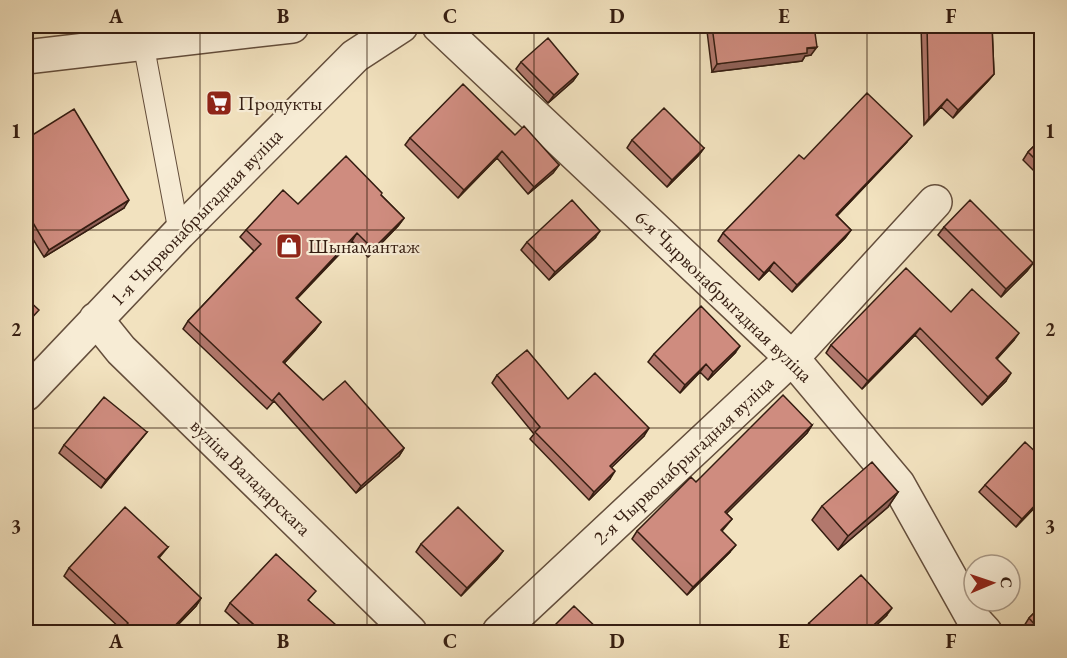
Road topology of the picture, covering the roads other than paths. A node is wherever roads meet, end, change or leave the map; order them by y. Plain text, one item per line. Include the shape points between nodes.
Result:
1 (292, 26) edge
2 (401, 26) edge
3 (439, 26) edge
4 (142, 34) edge
5 (26, 57) edge
6 (935, 202) dead end
7 (179, 233) junction
8 (96, 319) junction
9 (792, 358) junction
10 (26, 394) edge
11 (410, 633) edge
12 (499, 633) edge
13 (986, 633) edge

1 - 4 street
2 - 7 street, 1-я Чырвонабрыгадная вуліца via 355,56
3 - 9 street, 6-я Чырвонабрыгадная вуліца
4 - 5 street
4 - 7 lane
6 - 9 street, 2-я Чырвонабрыгадная вуліца
7 - 8 street, 1-я Чырвонабрыгадная вуліца
8 - 10 street, 1-я Чырвонабрыгадная вуліца
8 - 11 street, вуліца Валадарскага via 121,350
9 - 12 street, 2-я Чырвонабрыгадная вуліца
9 - 13 street, 6-я Чырвонабрыгадная вуліца via 898,484 974,620

